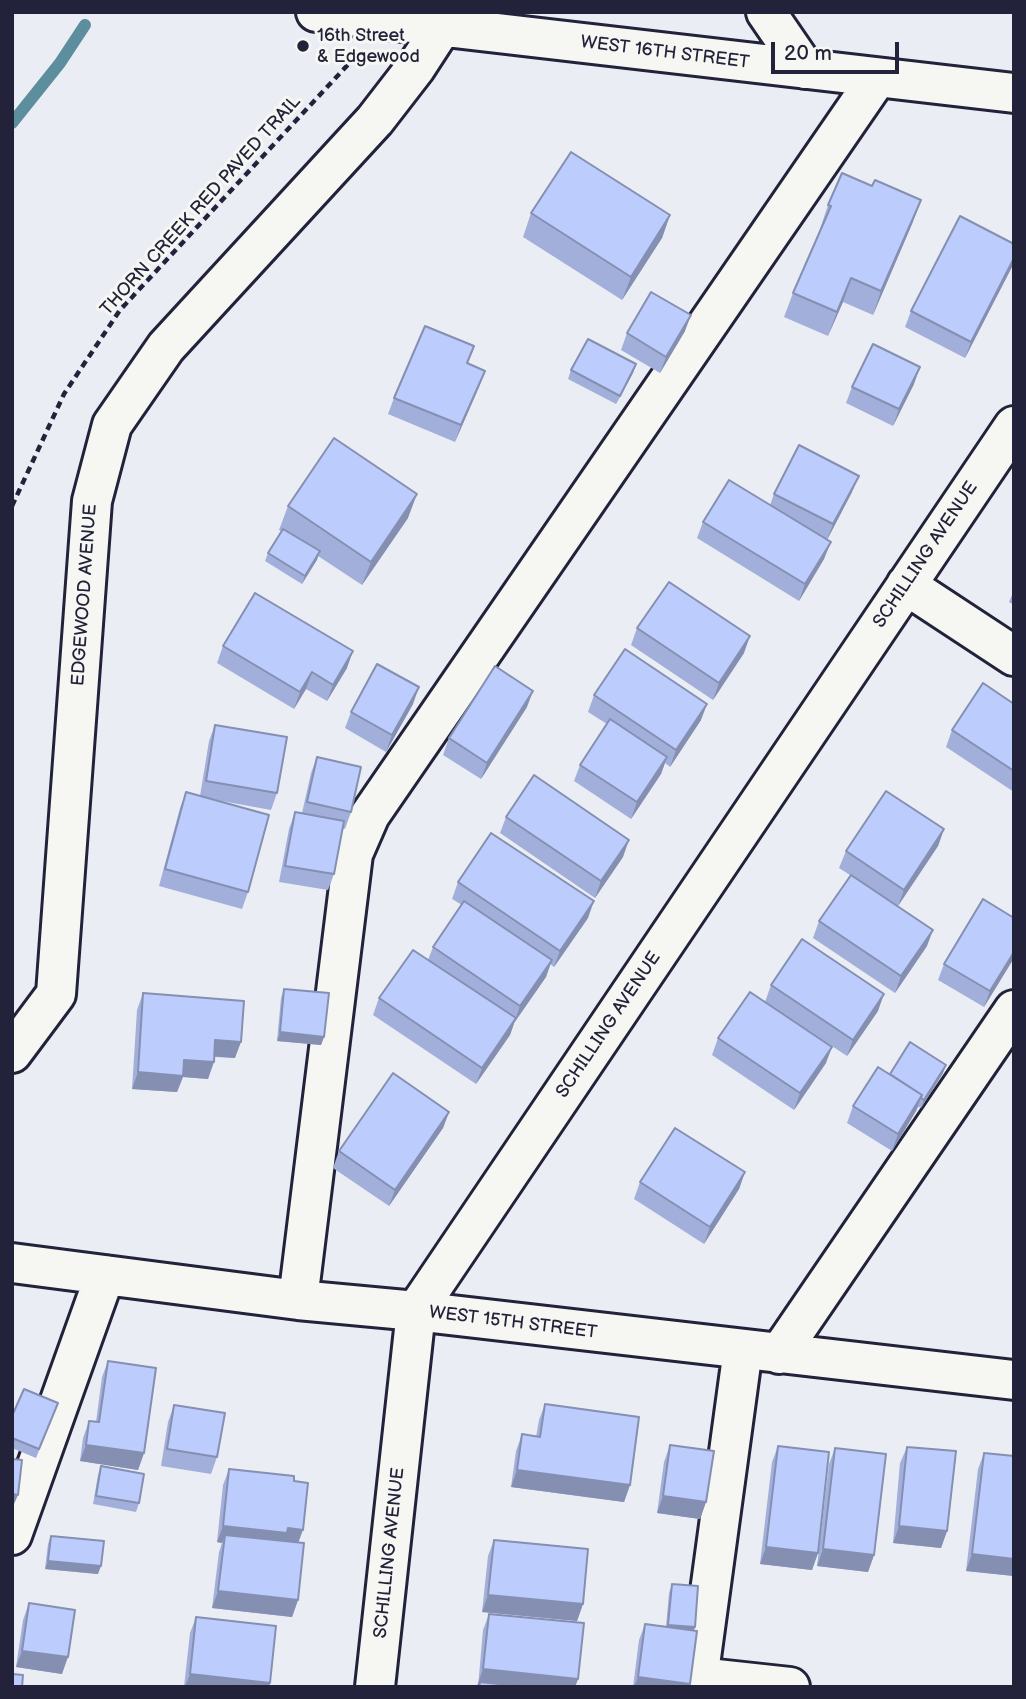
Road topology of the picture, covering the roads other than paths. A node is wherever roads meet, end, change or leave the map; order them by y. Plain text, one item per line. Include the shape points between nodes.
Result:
1 (316, 12) edge
2 (766, 12) edge
3 (457, 19) edge
4 (804, 69) junction
5 (877, 78) junction
6 (1014, 93) edge
7 (1014, 426) edge
8 (906, 585) junction
9 (1014, 656) edge
10 (1014, 1010) edge
11 (1001, 1048) edge
12 (12, 1053) edge
13 (12, 1263) edge
14 (104, 1275) junction
15 (298, 1300) junction
16 (416, 1311) junction
17 (761, 1352) junction
18 (1014, 1380) edge
19 (12, 1535) edge
20 (697, 1682) edge
21 (375, 1687) edge
22 (790, 1687) edge

1 - 3 street, WEST 16TH STREET
2 - 4 street
3 - 4 street, WEST 16TH STREET
3 - 12 street, EDGEWOOD AVENUE via 375,120 166,347 111,425 92,501 56,994
4 - 5 street, WEST 16TH STREET
5 - 6 street, WEST 16TH STREET
5 - 15 street via 370,815 353,854
7 - 8 street, SCHILLING AVENUE
8 - 9 street
8 - 16 street, SCHILLING AVENUE
10 - 11 street
11 - 17 street
13 - 14 street, WEST 15TH STREET
14 - 15 street, WEST 15TH STREET
14 - 19 street
15 - 16 street, WEST 15TH STREET
16 - 17 street, WEST 15TH STREET
16 - 21 street, SCHILLING AVENUE
17 - 18 street, WEST 15TH STREET
17 - 20 street
20 - 22 street

